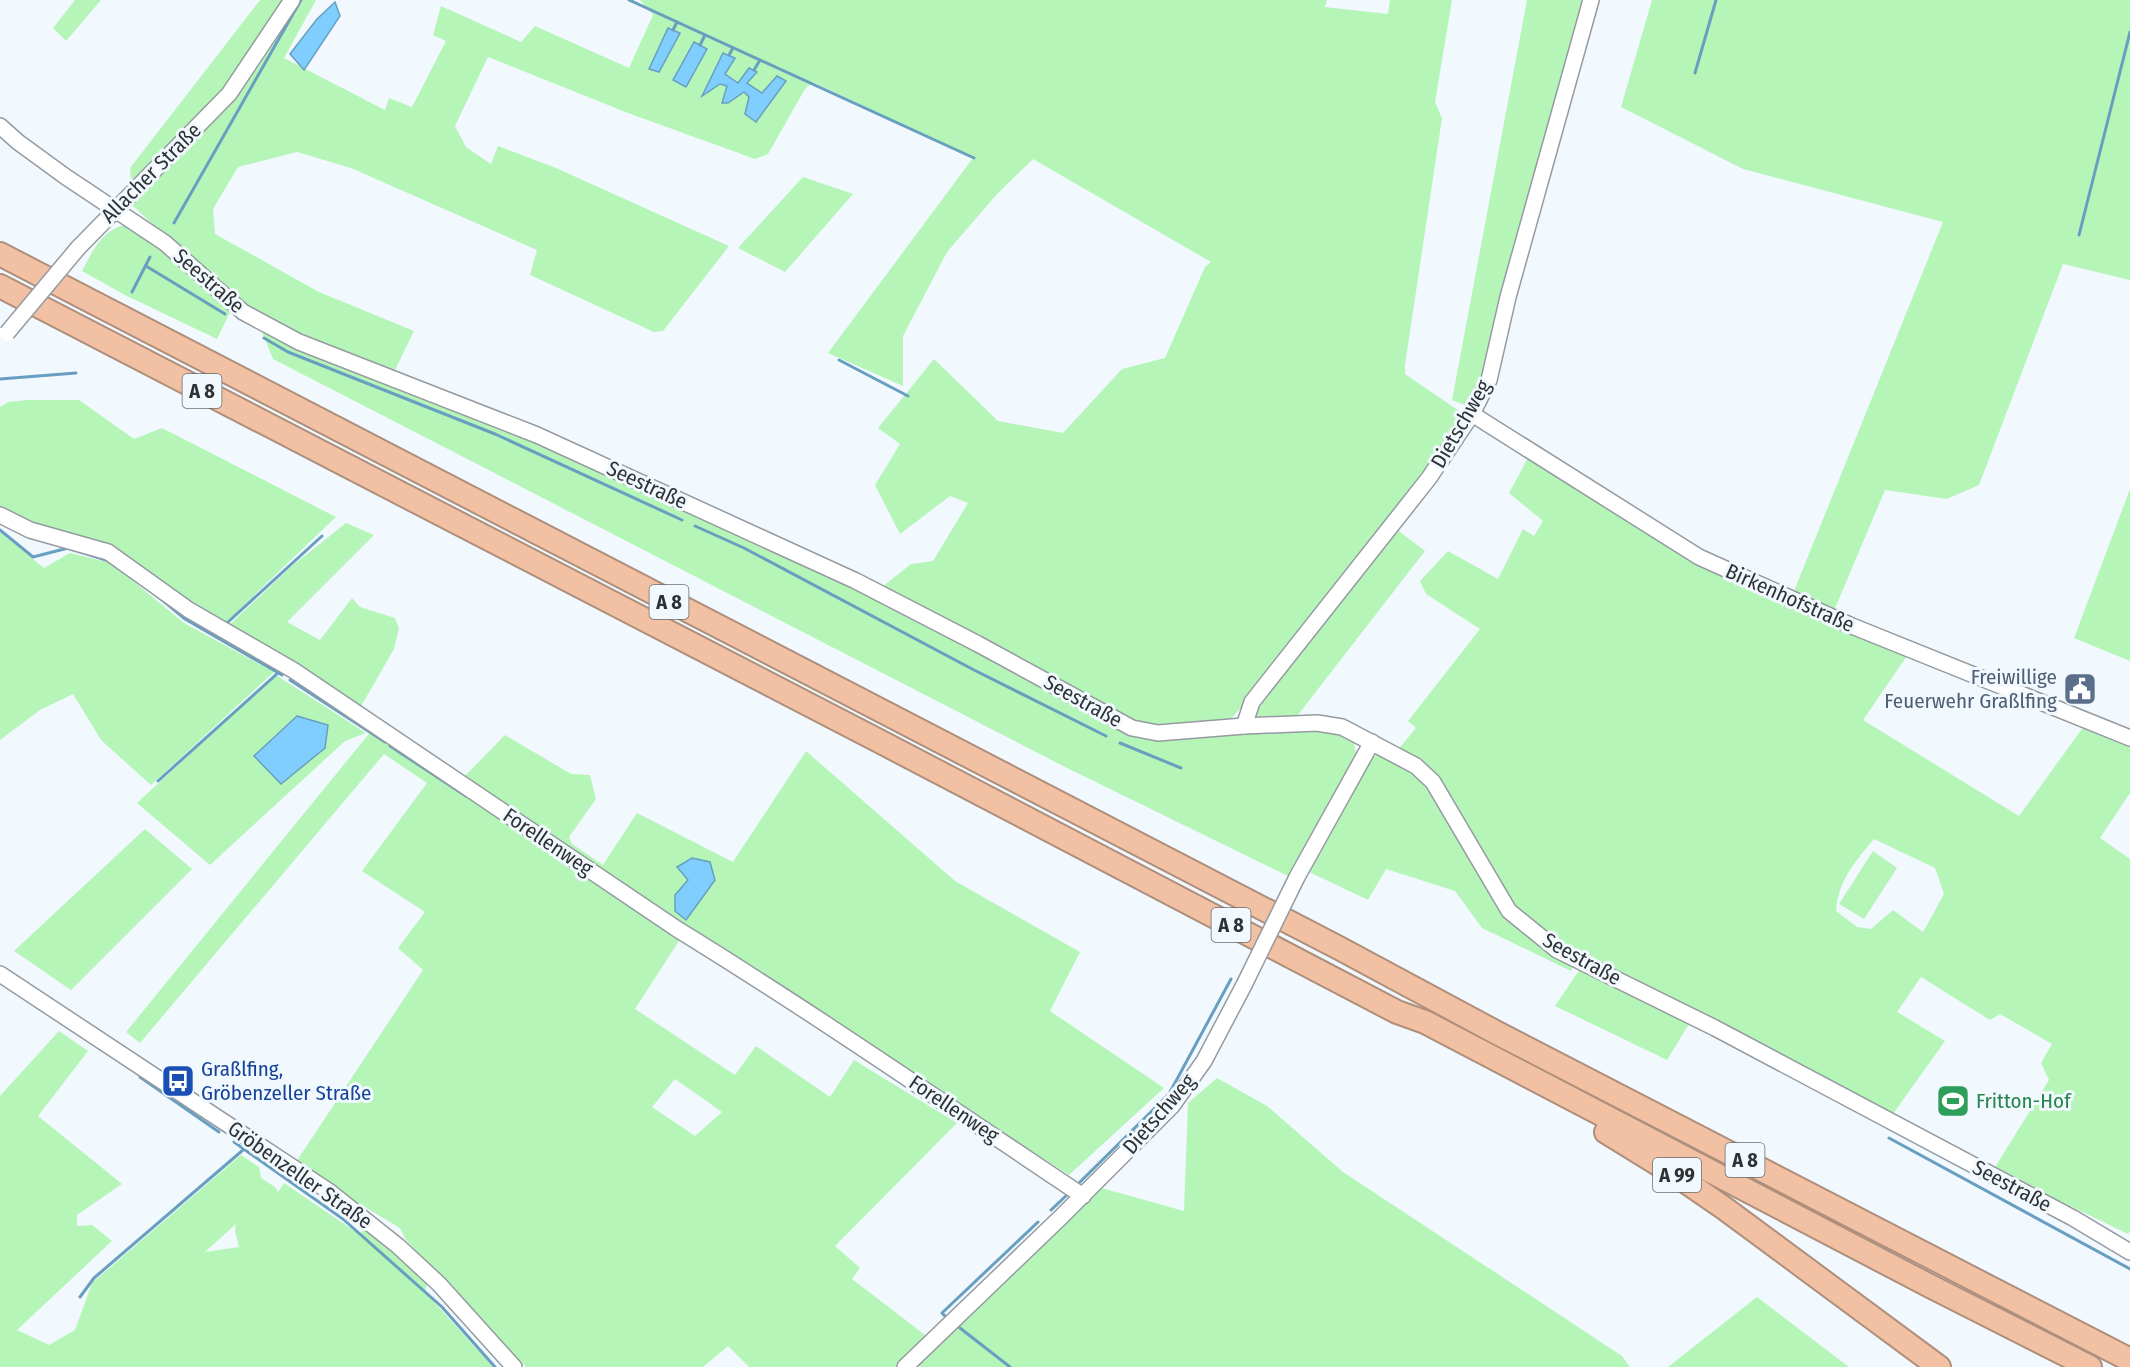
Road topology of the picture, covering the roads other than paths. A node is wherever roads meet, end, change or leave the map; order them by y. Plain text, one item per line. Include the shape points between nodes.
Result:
1 (292, 0) edge
2 (1591, 0) edge
3 (0, 126) edge
4 (115, 209) junction
5 (0, 254) edge
6 (0, 286) edge
7 (3, 336) edge
8 (1472, 414) junction
9 (0, 515) edge
10 (1244, 726) junction
11 (2130, 738) edge
12 (1372, 742) junction
13 (0, 974) edge
14 (1397, 1012) junction
15 (1083, 1196) junction
16 (2130, 1252) edge
17 (2130, 1360) edge
18 (514, 1367) edge
19 (904, 1367) edge
20 (1939, 1367) edge
21 (2090, 1367) edge

1 - 4 street, Allacher Straße via 229,94
2 - 8 street, Dietschweg via 1508,297 1489,380
3 - 4 street, Seestraße
4 - 7 street, Allacher Straße, bridge
4 - 10 street, Seestraße via 165,243 243,312 299,342 537,435 856,581 1132,728 1158,733
5 - 17 highway, A 8
6 - 14 highway, A 8
8 - 10 street, Dietschweg via 1429,478 1252,702
8 - 11 street, Birkenhofstraße via 1699,556 1852,626
9 - 15 street, Forellenweg via 30,530 108,552 189,610 293,670
10 - 12 street, Seestraße via 1317,723 1342,727
12 - 15 street, Dietschweg, bridge via 1204,1061 1172,1106
12 - 16 street, Seestraße via 1416,766 1433,782 1509,910 1557,950 1715,1028
13 - 18 street, Gröbenzeller Straße via 330,1192 398,1245
14 - 20 highway, A 99 via 1419,1032 1621,1141 1679,1177
14 - 21 highway, A 8 via 1425,1022
15 - 19 street, Dietschweg

